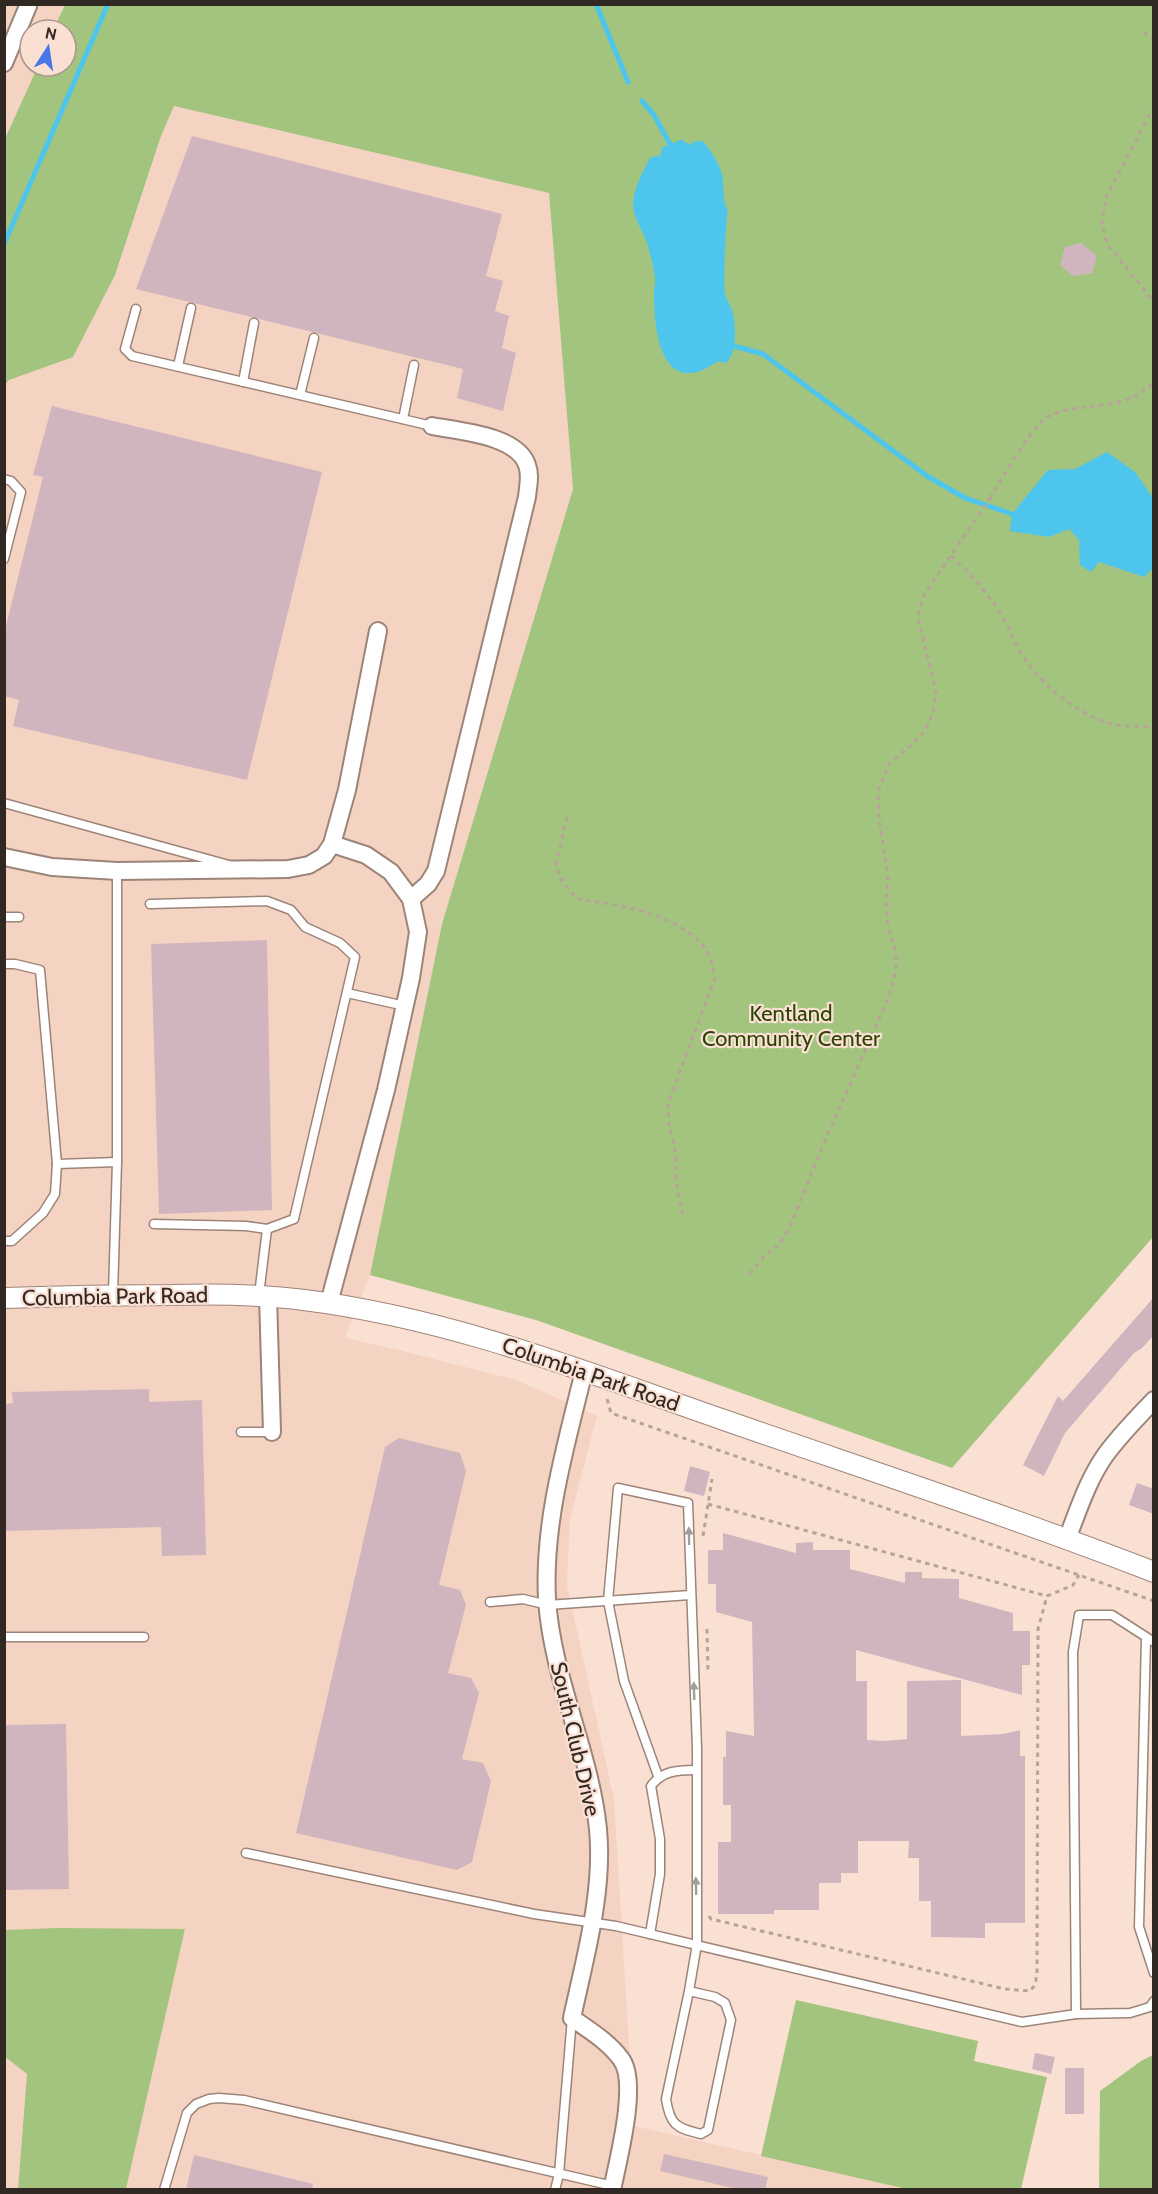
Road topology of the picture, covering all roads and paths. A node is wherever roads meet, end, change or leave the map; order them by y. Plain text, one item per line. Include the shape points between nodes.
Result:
1 (28, 5) edge
2 (1144, 32) dead end
3 (1154, 40) edge
4 (6, 51) edge
5 (1154, 106) edge
6 (1154, 302) edge
7 (191, 308) dead end
8 (136, 309) dead end
9 (254, 323) dead end
10 (314, 338) dead end
11 (414, 364) dead end
12 (178, 366) junction
13 (1154, 381) edge
14 (243, 382) junction
15 (300, 395) junction
16 (403, 419) junction
17 (432, 426) joint
18 (4, 479) edge
19 (951, 556) junction
20 (4, 559) edge
21 (378, 631) dead end
22 (1154, 728) edge
23 (4, 803) edge
24 (567, 817) dead end
25 (332, 844) junction
26 (4, 857) edge
27 (247, 869) junction
28 (117, 871) junction
29 (411, 899) junction
30 (150, 904) dead end
31 (4, 917) edge
32 (19, 917) dead end
33 (4, 964) edge
34 (346, 993) junction
35 (405, 1006) junction
36 (117, 1162) junction
37 (57, 1164) junction
38 (682, 1216) dead end
39 (154, 1224) dead end
40 (267, 1228) junction
41 (4, 1241) edge
42 (750, 1274) dead end
43 (113, 1295) junction
44 (264, 1296) junction
45 (4, 1298) edge
46 (329, 1303) junction
47 (584, 1371) junction
48 (607, 1379) junction
49 (1154, 1400) edge
50 (241, 1432) dead end
51 (272, 1432) joint
52 (712, 1479) dead end
53 (708, 1504) junction
54 (1067, 1539) junction
55 (702, 1544) dead end
56 (1154, 1572) edge
57 (1079, 1575) junction
58 (690, 1595) junction
59 (1047, 1596) junction
60 (608, 1601) junction
61 (1154, 1601) edge
62 (490, 1602) dead end
63 (548, 1605) junction
64 (706, 1624) dead end
65 (4, 1637) edge
66 (144, 1637) dead end
67 (1150, 1640) edge
68 (708, 1679) dead end
69 (695, 1770) junction
70 (658, 1776) junction
71 (246, 1853) dead end
72 (706, 1912) dead end
73 (592, 1923) junction
74 (650, 1934) junction
75 (697, 1944) junction
76 (1154, 1972) edge
77 (689, 1991) junction
78 (1154, 2001) edge
79 (1076, 2014) junction
80 (572, 2018) junction
81 (559, 2174) junction
82 (612, 2188) edge
83 (164, 2190) edge
84 (555, 2190) edge

1 - 4 street
2 - 3 path
5 - 6 path via 1106,197 1102,224 1107,244
7 - 12 lane
8 - 12 lane via 125,349 132,356
9 - 14 lane
10 - 15 lane
11 - 16 lane
12 - 14 lane
13 - 19 path via 1126,401 1045,418
14 - 15 lane
15 - 16 lane
16 - 17 lane
17 - 29 street via 508,445 524,457 529,479 436,871
18 - 20 lane via 21,492
19 - 22 path via 1003,617 1019,649 1052,690 1084,712 1114,724
19 - 42 path via 923,596 918,616 936,692 933,713 926,729 889,764 878,792 888,875 886,907 896,971 889,996 789,1229
21 - 25 street via 347,790
23 - 27 lane
24 - 38 path via 556,864 560,878 577,898 631,908 673,924 700,941 713,962 716,978 668,1103
25 - 27 street via 324,856 309,865
25 - 29 street via 366,855 391,872
26 - 28 street via 52,867
27 - 28 street
28 - 36 lane
29 - 35 street via 418,932
30 - 34 lane via 267,901 291,910 305,927 340,943 355,957
31 - 32 lane
33 - 37 lane via 40,970
34 - 35 lane
34 - 40 lane via 294,1219
35 - 46 street
36 - 37 lane
36 - 43 lane
37 - 41 lane via 55,1194 43,1213 12,1241
39 - 40 lane
40 - 44 lane
43 - 44 street, Columbia Park Road
43 - 45 street, Columbia Park Road
44 - 46 street, Columbia Park Road
44 - 51 street
46 - 47 street, Columbia Park Road via 460,1331
47 - 48 street, Columbia Park Road
47 - 63 street, South Club Drive via 551,1518
48 - 54 street, Columbia Park Road
48 - 57 path via 611,1413
49 - 54 street via 1101,1462
50 - 51 lane
52 - 53 path
53 - 55 path
53 - 59 path
54 - 56 street, Columbia Park Road
57 - 59 path via 1073,1585
57 - 61 path
58 - 60 lane
58 -> 60 lane via 688,1503 618,1488
69 -> 58 lane
59 - 72 path via 1038,1629 1037,1974 1030,1991 1005,1989 711,1919
60 - 63 lane
60 - 70 lane via 624,1681
62 - 63 lane via 523,1599
63 - 73 street, South Club Drive via 550,1629 582,1746 598,1829
64 - 68 path
65 - 66 lane
67 - 76 lane via 1139,1927
67 - 79 lane via 1112,1615 1079,1615 1073,1652
69 - 70 lane via 675,1770
75 -> 69 lane
70 - 74 lane via 651,1786 660,1839 660,1874
71 - 73 lane
73 - 74 lane
73 - 80 street, South Club Drive
74 - 75 lane
75 - 77 lane
75 - 79 lane via 1022,2022
77 - 77 lane via 666,2099 668,2114 680,2129 701,2133 708,2130 731,2020 725,2003
78 - 79 lane via 1150,2007 1130,2013
80 - 81 lane
80 - 82 street via 610,2046 628,2072 627,2108
81 - 82 lane
81 - 83 lane via 278,2107 219,2098 196,2104 187,2113
81 - 84 lane

